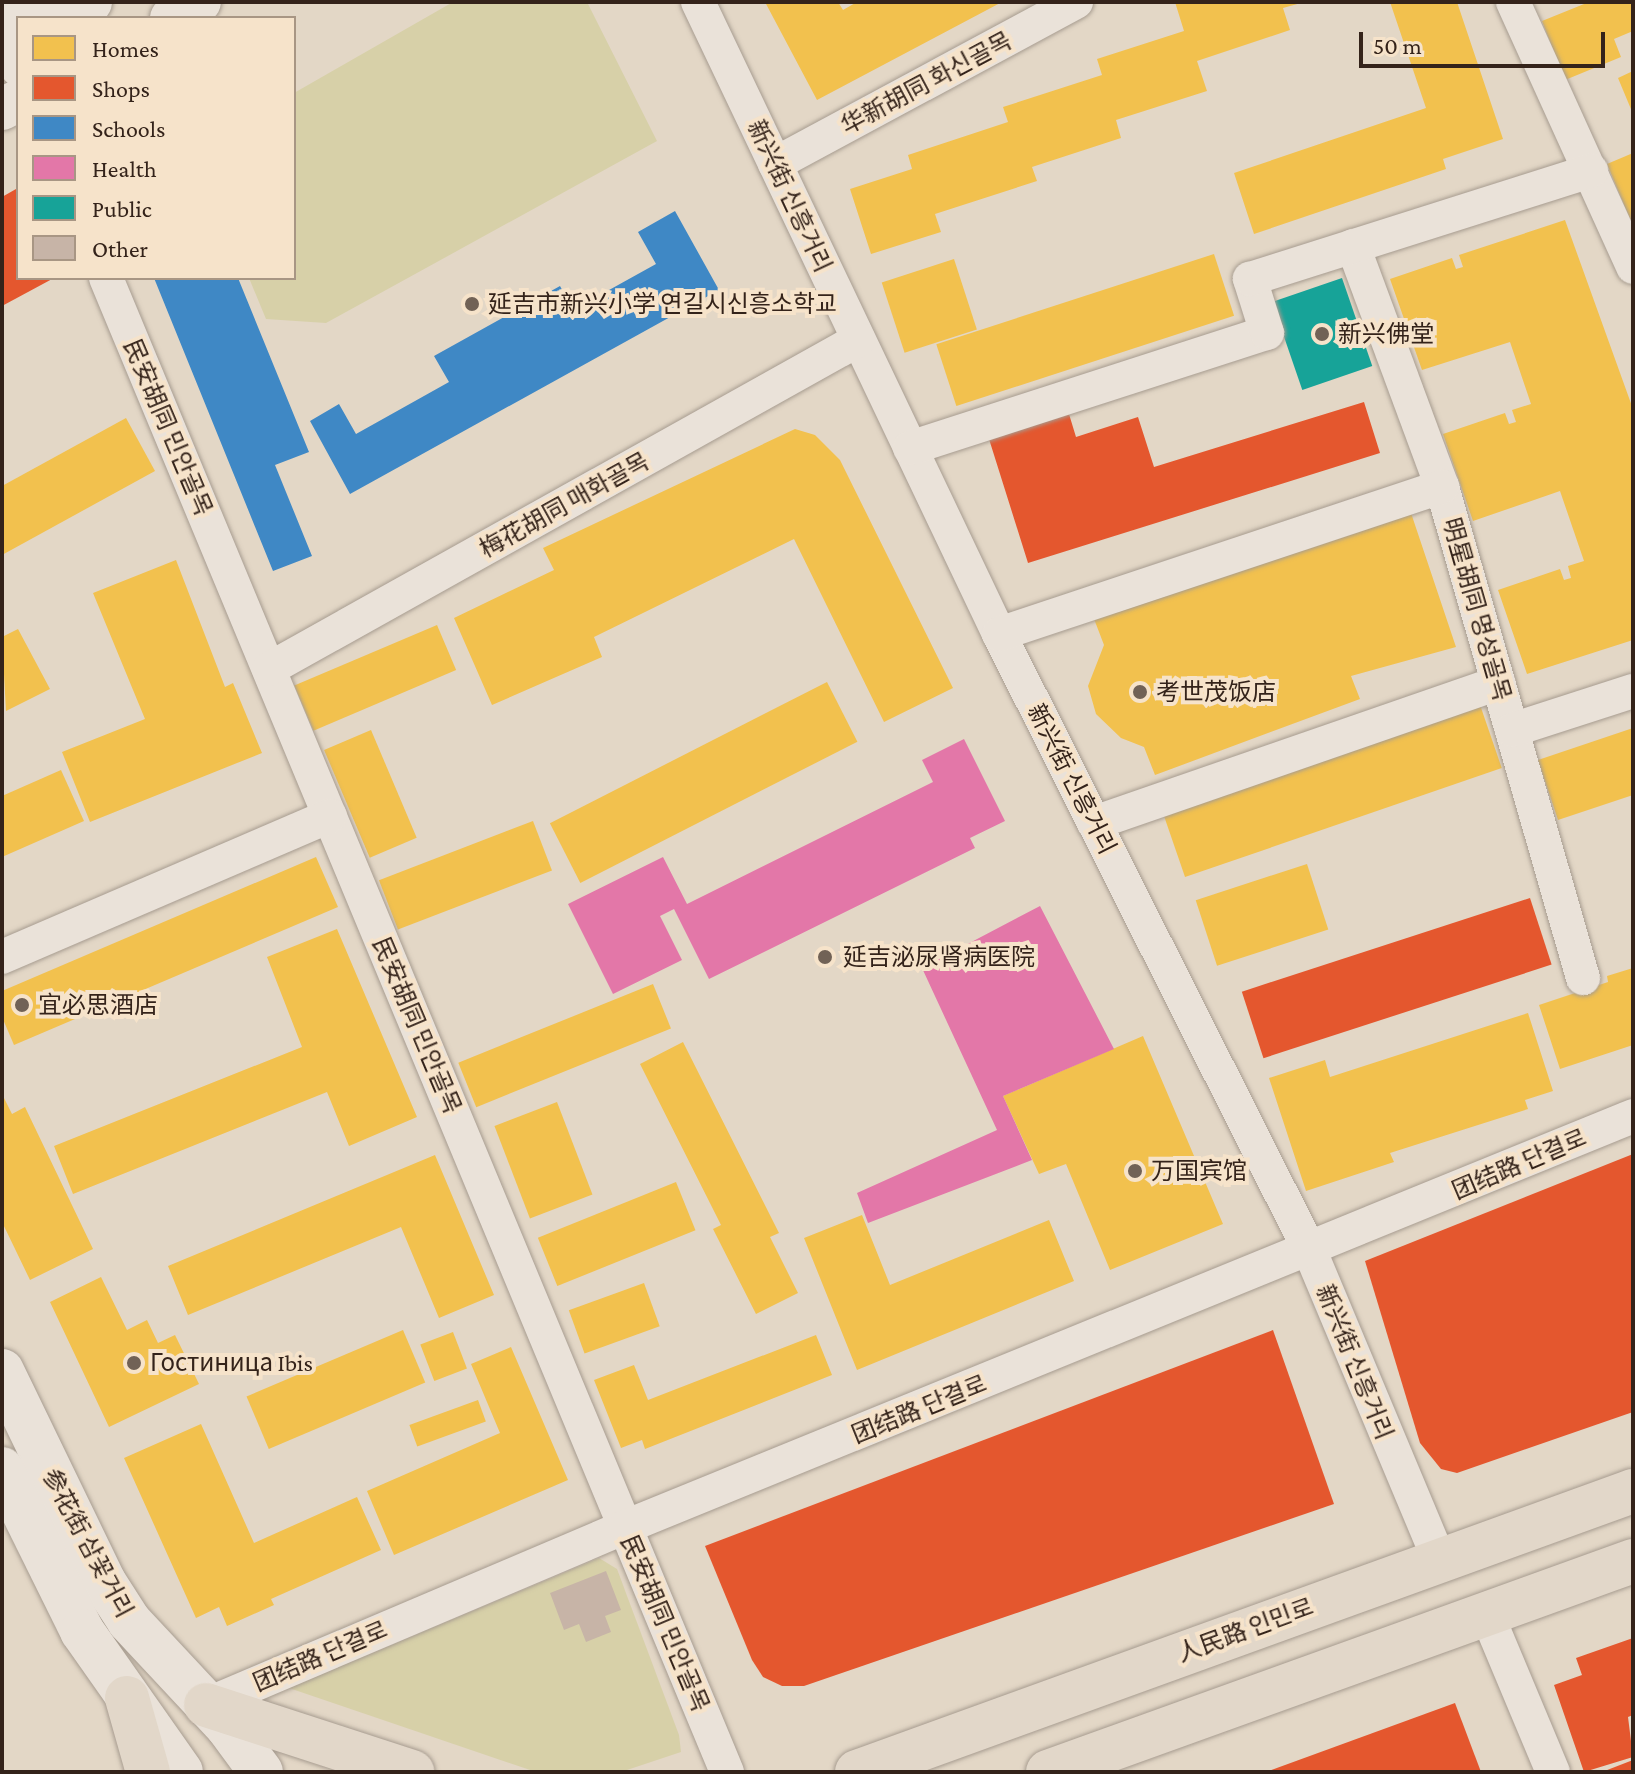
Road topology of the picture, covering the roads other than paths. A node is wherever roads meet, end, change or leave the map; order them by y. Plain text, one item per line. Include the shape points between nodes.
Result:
1 (90, 2) edge
2 (200, 2) edge
3 (698, 2) edge
4 (1076, 2) edge
5 (1513, 2) edge
6 (64, 16) edge
7 (175, 16) edge
8 (775, 164) junction
9 (1591, 171) junction
10 (1353, 246) junction
11 (1633, 267) edge
12 (107, 280) edge
13 (858, 340) junction
14 (910, 448) junction
15 (1442, 487) junction
16 (999, 634) junction
17 (269, 669) junction
18 (1498, 683) junction
19 (1633, 691) edge
20 (1512, 730) junction
21 (330, 816) junction
22 (1094, 823) junction
23 (2, 957) edge
24 (1583, 978) dead end
25 (1633, 1116) edge
26 (1310, 1251) junction
27 (2, 1371) edge
28 (2, 1469) edge
29 (1633, 1491) edge
30 (625, 1527) junction
31 (1439, 1559) junction
32 (1633, 1561) edge
33 (1486, 1612) junction
34 (127, 1698) junction
35 (206, 1705) junction
36 (1130, 1759) edge
37 (148, 1772) edge
38 (181, 1772) edge
39 (261, 1772) edge
40 (412, 1772) edge
41 (727, 1772) edge
42 (857, 1772) edge
43 (1048, 1772) edge
44 (1553, 1772) edge

1 - 6 main road
2 - 7 street
3 - 8 street, 新兴街 신흥거리
4 - 8 street, 华新胡同 화신골목
5 - 9 street
8 - 13 street, 新兴街 신흥거리
9 - 10 street
9 - 11 street
10 - 14 street via 1250,279 1267,333
10 - 15 street, 明星胡同 명성골목
12 - 17 street, 民安胡同 민안골목
13 - 14 street, 新兴街 신흥거리
13 - 17 street, 梅花胡同 매화골목
14 - 16 street, 新兴街 신흥거리
15 - 16 street
15 - 18 street, 明星胡同 명성골목
16 - 22 street, 新兴街 신흥거리
17 - 21 street, 民安胡同 민안골목
18 - 20 street, 明星胡同 명성골목
18 - 22 street
19 - 20 street
20 - 24 street, 明星胡同 명성골목
21 - 23 street
21 - 30 street, 民安胡同 민안골목
22 - 26 street, 新兴街 신흥거리
25 - 26 street, 团结路 단결로
26 - 30 street, 团结路 단결로
26 - 31 street, 新兴街 신흥거리
27 - 35 main road, 参花街 삼꽃거리 via 104,1582 152,1651
28 - 34 main road, 参花街 삼꽃거리 via 82,1631
29 - 31 main road, 人民路 인민로
30 - 35 street, 团结路 단결로
30 - 41 street, 民安胡同 민안골목
31 - 42 main road, 人民路 인민로
32 - 33 main road
33 - 36 main road
33 - 44 street
34 - 37 main road
34 - 38 main road, 参花街 삼꽃거리
35 - 39 main road, 参花街 삼꽃거리
35 - 40 main road
36 - 43 main road

